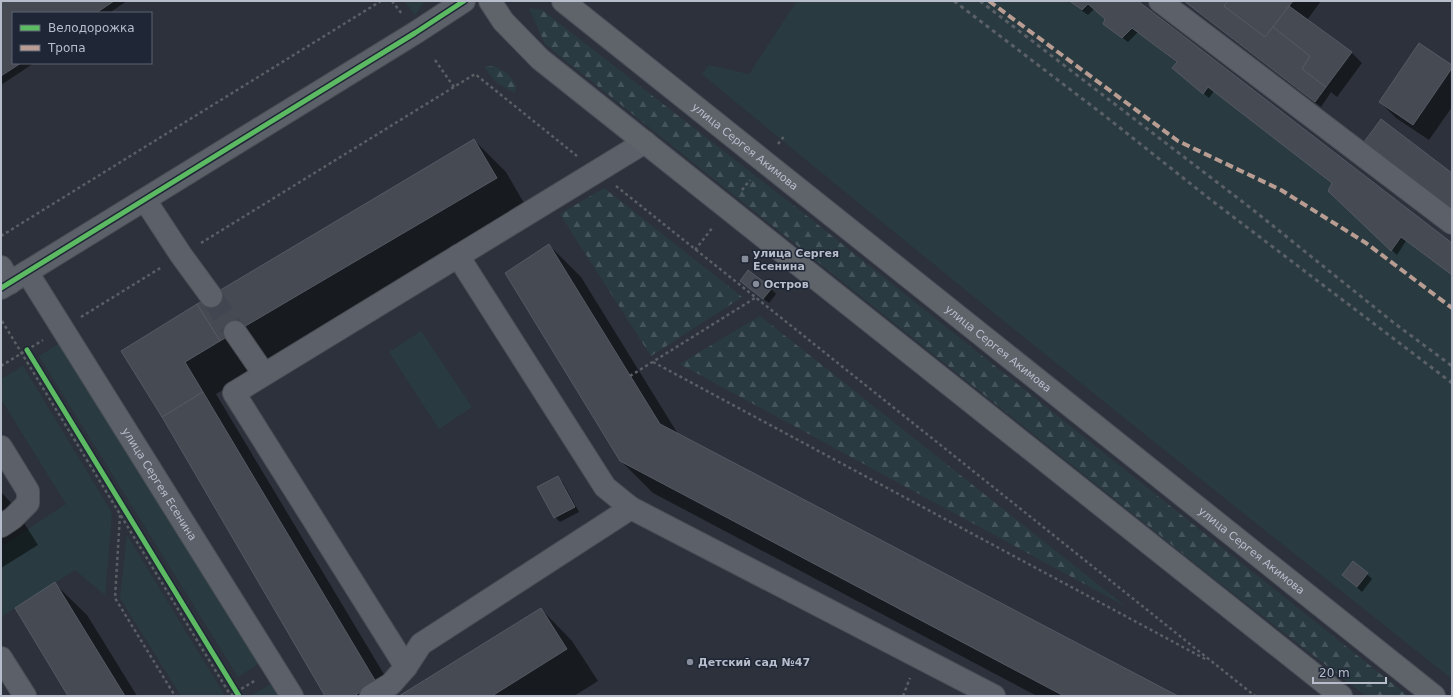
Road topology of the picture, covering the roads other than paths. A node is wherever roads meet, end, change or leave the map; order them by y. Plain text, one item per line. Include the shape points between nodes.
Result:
1 (464, 1) edge
2 (490, 1) edge
3 (563, 1) edge
4 (1160, 1) edge
5 (645, 142) junction
6 (145, 200) junction
7 (1452, 223) edge
8 (458, 256) junction
9 (10, 277) edge
10 (210, 296) tunnel mouth
11 (235, 332) tunnel mouth
12 (264, 374) junction
13 (1, 447) edge
14 (631, 508) junction
15 (1, 526) edge
16 (1, 658) edge
17 (406, 667) junction
18 (25, 696) edge
19 (292, 696) edge
20 (371, 696) edge
21 (994, 696) edge
22 (1341, 696) edge
23 (1434, 696) edge

1 - 6 street
2 - 5 main road via 503,21 540,59
3 - 23 main road, улица Сергея Акимова
4 - 7 street
5 - 8 street
5 - 22 main road
6 - 9 street
6 - 10 street
8 - 12 street
8 - 14 street via 605,487
9 - 19 street, улица Сергея Есенина via 63,328
11 - 12 street
12 - 17 street via 234,393
13 - 15 street via 28,491 28,503
14 - 17 street via 421,644
14 - 21 street
16 - 18 street
17 - 20 street via 391,684

